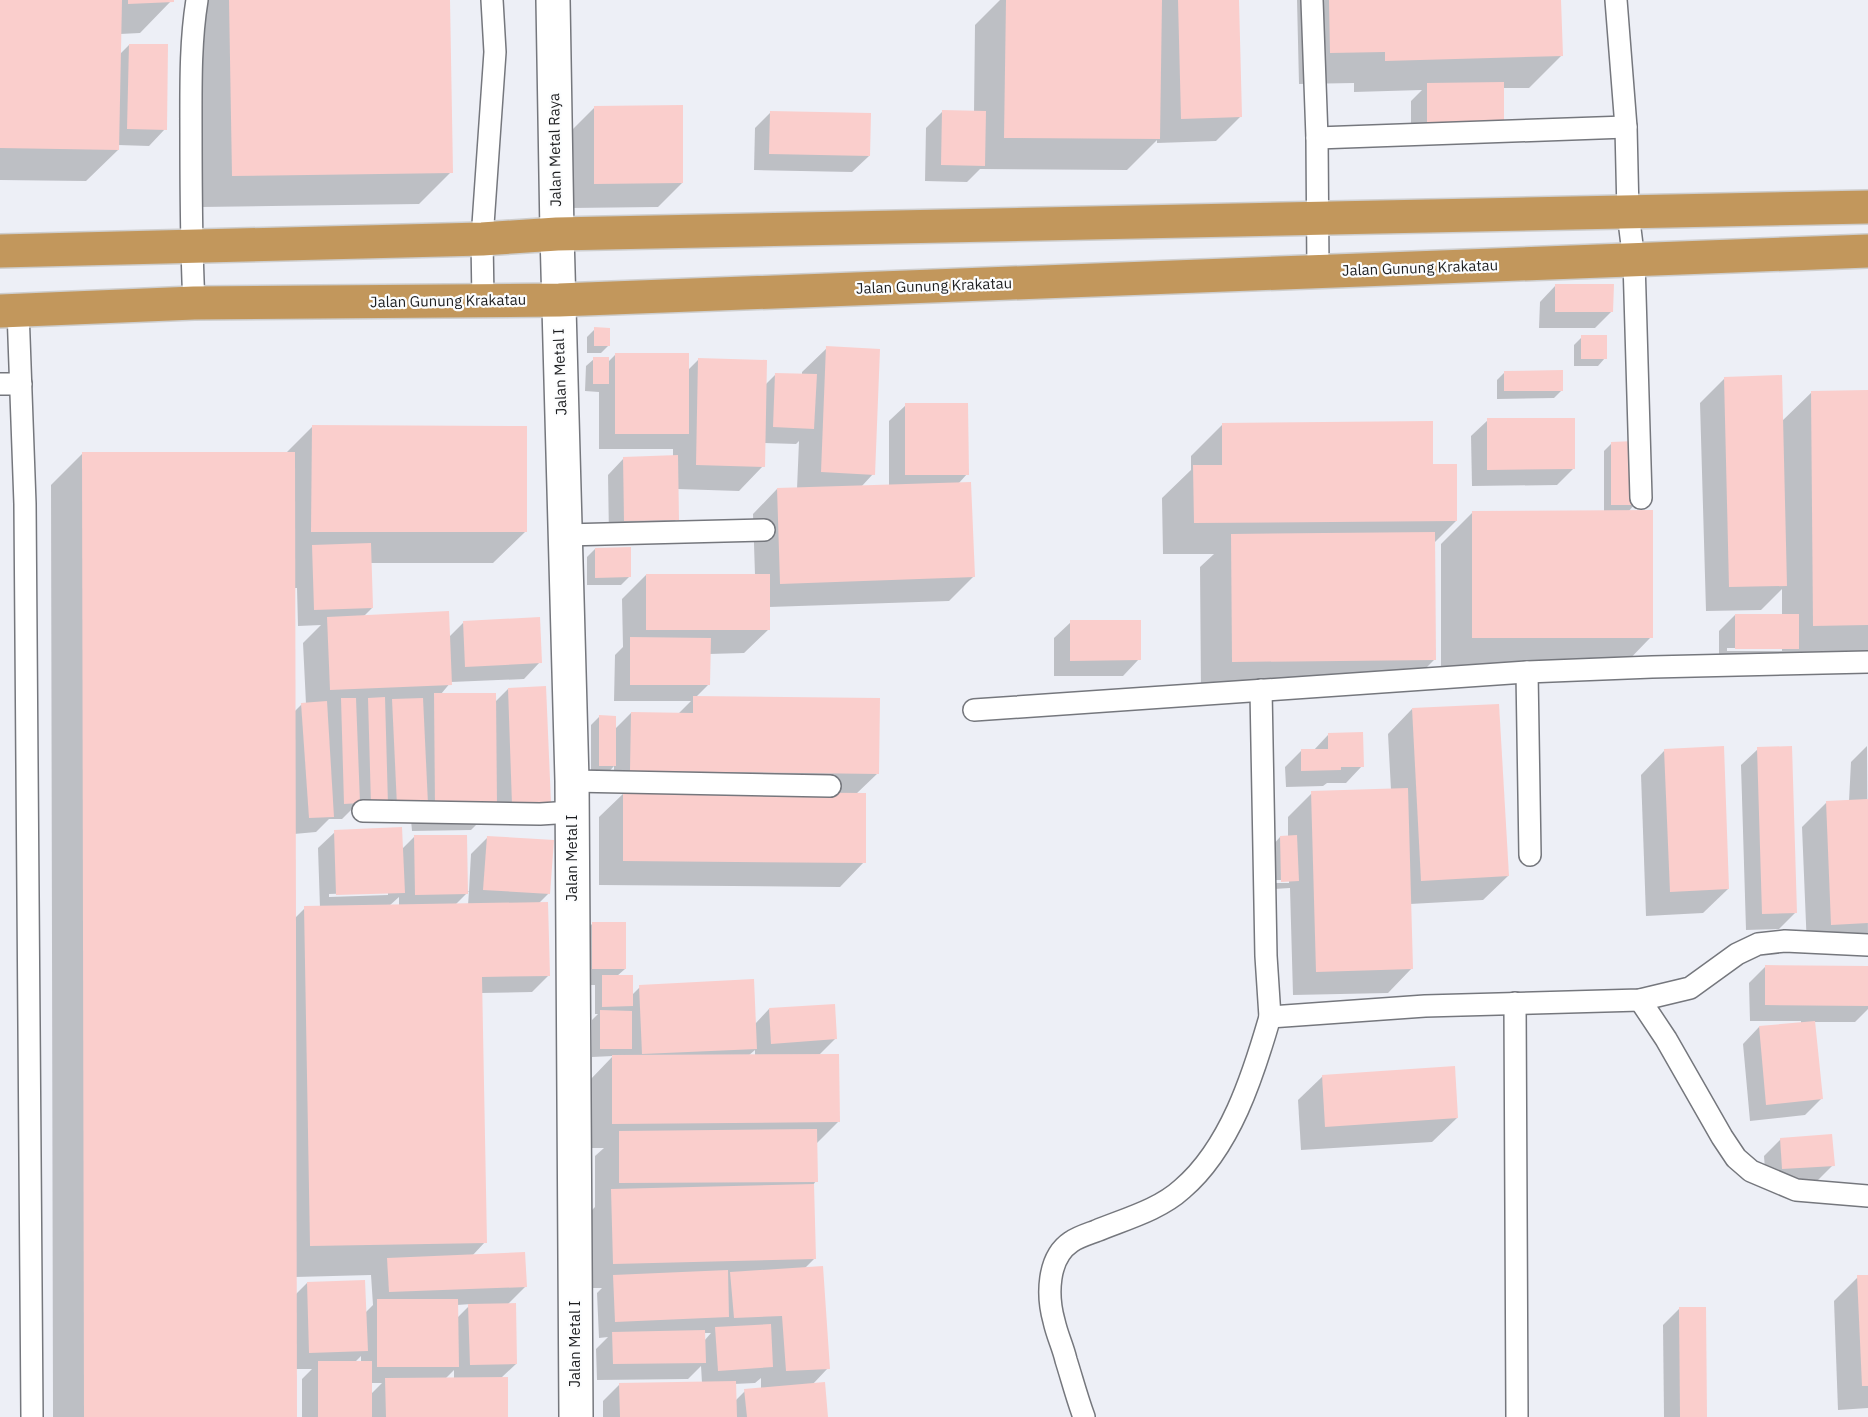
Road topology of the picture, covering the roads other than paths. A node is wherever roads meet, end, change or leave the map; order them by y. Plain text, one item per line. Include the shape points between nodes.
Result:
1 (197, 0) edge
2 (492, 0) edge
3 (553, 0) edge
4 (1312, 0) edge
5 (1616, 0) edge
6 (1626, 127) junction
7 (1317, 138) junction
8 (1868, 207) edge
9 (1628, 213) junction
10 (1316, 217) junction
11 (557, 234) junction
12 (482, 239) junction
13 (191, 247) junction
14 (0, 251) edge
15 (1868, 251) edge
16 (1634, 261) junction
17 (1318, 271) junction
18 (483, 300) junction
19 (558, 300) junction
20 (194, 303) junction
21 (9, 311) edge
22 (10, 384) edge
23 (1641, 498) dead end
24 (764, 530) dead end
25 (565, 536) junction
26 (1868, 662) edge
27 (1527, 672) junction
28 (1261, 690) junction
29 (974, 710) dead end
30 (830, 786) dead end
31 (572, 796) junction
32 (363, 811) dead end
33 (1530, 855) dead end
34 (1868, 945) edge
35 (1640, 1000) junction
36 (1515, 1003) junction
37 (1270, 1017) junction
38 (1868, 1196) edge
39 (32, 1417) edge
40 (576, 1417) edge
41 (1084, 1417) edge
42 (1517, 1417) edge

1 - 13 lane via 191,104
2 - 12 lane via 495,52
3 - 11 street, Jalan Metal Raya
4 - 7 lane
5 - 6 lane
6 - 7 lane
6 - 9 lane
7 - 10 lane
8 - 9 highway
9 - 10 highway
9 - 16 lane
10 - 11 highway
10 - 17 lane
11 - 12 highway
11 - 19 street, Jalan Metal Raya
12 - 13 highway
12 - 18 lane
13 - 14 highway
13 - 20 lane
15 - 16 highway, Jalan Gunung Krakatau
16 - 17 highway, Jalan Gunung Krakatau
16 - 23 lane
17 - 19 highway, Jalan Gunung Krakatau
18 - 19 highway, Jalan Gunung Krakatau
18 - 20 highway, Jalan Gunung Krakatau
19 - 25 street, Jalan Metal I
20 - 21 highway, Jalan Gunung Krakatau
21 - 22 lane
22 - 39 lane via 25,516
24 - 25 lane
25 - 31 street, Jalan Metal I
26 - 27 lane
27 - 28 lane
27 - 33 lane
28 - 29 lane
28 - 37 lane
30 - 31 lane
31 - 32 lane via 540,814
31 - 40 street, Jalan Metal I
34 - 35 lane via 1785,941 1758,944 1690,988
35 - 36 lane
35 - 38 lane via 1736,1158 1751,1171 1796,1190
36 - 37 lane
36 - 42 lane
37 - 41 lane via 1248,1085 1221,1142 1201,1171 1181,1191 1161,1203 1070,1242 1055,1261 1050,1292 1053,1320

